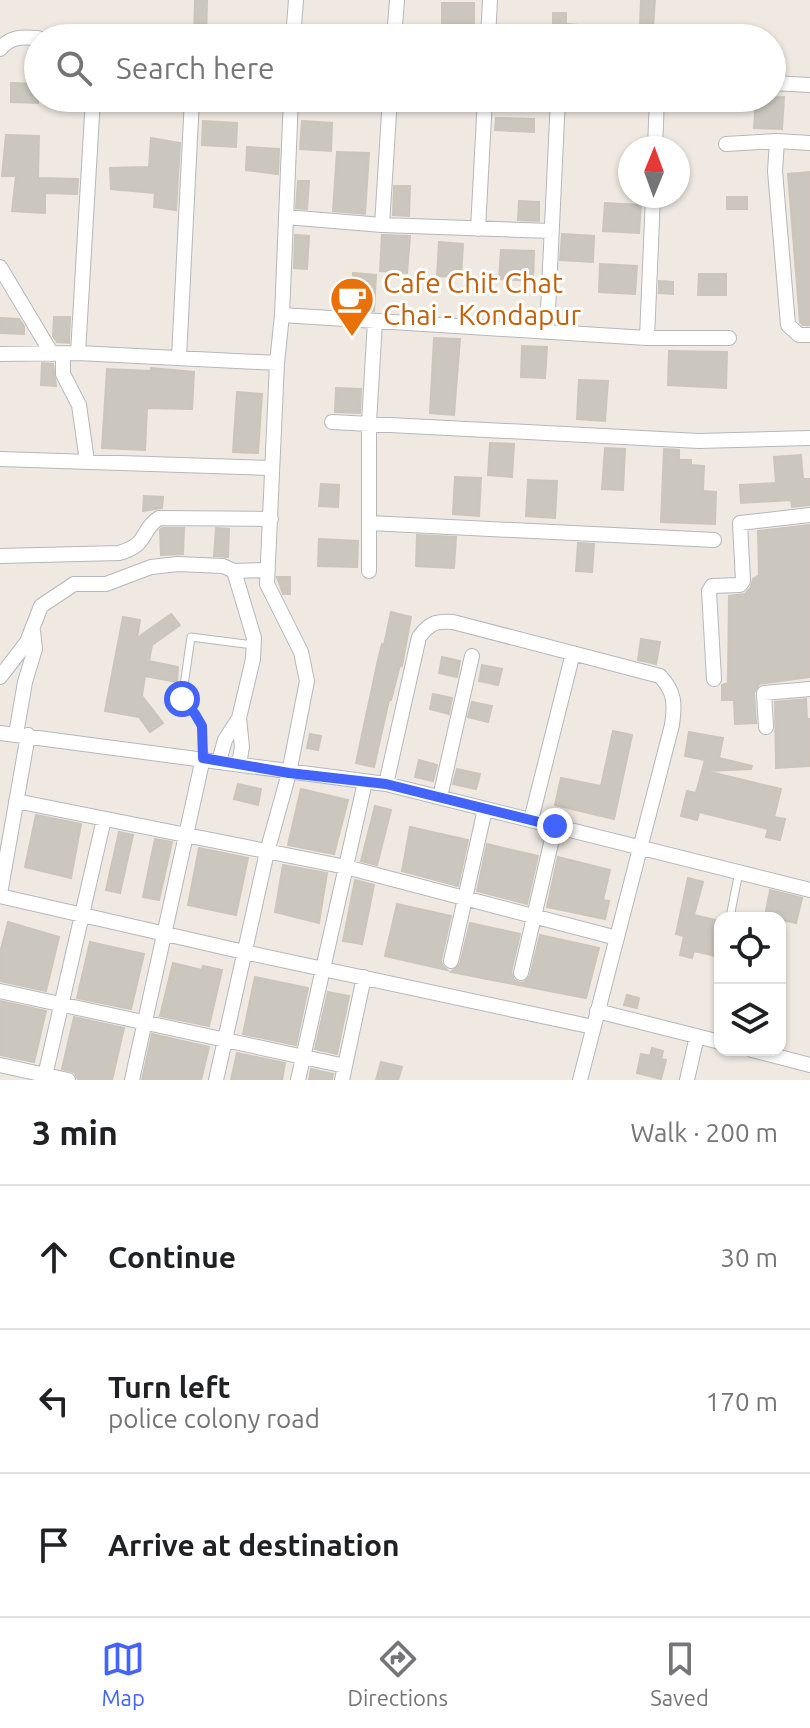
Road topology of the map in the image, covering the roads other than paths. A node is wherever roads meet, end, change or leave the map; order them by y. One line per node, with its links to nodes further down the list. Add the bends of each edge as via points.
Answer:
1 (296, 0): 4 (street)
2 (397, 0): 5 (street)
3 (490, 0): 6 (street)
4 (294, 24)
5 (395, 24)
6 (489, 24)
7 (24, 37): 8 (street, via 7,41)
8 (0, 49)
9 (786, 84): 10 (street)
10 (810, 85)
11 (92, 112): 34 (street)
12 (191, 112): 37 (street)
13 (290, 112): 23 (street)
14 (389, 112): 24 (street)
15 (484, 112): 25 (street)
16 (557, 112): 26 (street)
17 (656, 112): 18 (street)
18 (655, 136)
19 (777, 141): 20 (street); 21 (street); 31 (street, via 788,325 799,335)
20 (810, 143)
21 (726, 144)
22 (652, 208): 32 (street)
23 (286, 217): 24 (street); 28 (street)
24 (382, 225): 25 (street)
25 (478, 229): 26 (street)
26 (551, 231): 30 (street)
27 (0, 267): 36 (street)
28 (282, 315): 29 (street); 38 (street)
29 (375, 321): 30 (street); 40 (street)
30 (547, 332): 32 (street)
31 (810, 335)
32 (647, 338): 33 (street)
33 (729, 338)
34 (78, 353): 36 (street); 37 (street)
35 (0, 354): 36 (street)
36 (58, 354): 43 (street, via 79,405)
37 (179, 358): 38 (street)
38 (277, 363): 44 (street)
39 (332, 422): 40 (street)
40 (369, 423): 41 (street, via 699,441); 47 (street)
41 (810, 438)
42 (0, 459): 43 (street)
43 (87, 461): 44 (street)
44 (271, 468): 46 (street)
45 (810, 515): 58 (street, via 740,523 743,581 709,591)
46 (271, 519): 49 (street, via 159,518 143,541 119,553); 50 (street)
47 (369, 523): 48 (street); 52 (street)
48 (714, 540)
49 (0, 556)
50 (266, 570): 51 (street); 67 (street, via 267,584 301,652 307,681)
51 (234, 571): 53 (street, via 178,564 151,567 106,584 74,584 41,606); 54 (street)
52 (369, 571)
53 (33, 630): 57 (street); 63 (street)
54 (253, 645): 60 (street); 64 (lane, via 190,639 182,699 202,726)
55 (573, 653): 69 (street, via 453,622 429,624 419,637); 74 (street); 77 (street, via 660,676 675,698)
56 (472, 656): 70 (street)
57 (0, 677)
58 (714, 679)
59 (810, 689): 61 (street, via 764,693)
60 (239, 718): 65 (street); 66 (street)
61 (766, 727)
62 (0, 733): 63 (street)
63 (22, 735): 64 (street); 71 (street)
64 (203, 758): 65 (street); 76 (street)
65 (219, 761): 66 (street)
66 (239, 764): 67 (street)
67 (289, 773): 68 (street); 78 (street)
68 (365, 782): 69 (street); 79 (street)
69 (386, 784): 70 (street)
70 (440, 797): 72 (street)
71 (16, 801): 73 (street); 82 (street)
72 (485, 809): 74 (street); 83 (street)
73 (104, 819): 76 (street); 85 (street)
74 (531, 820): 75 (street)
75 (555, 826): 77 (street); 86 (street)
76 (186, 836): 78 (street); 87 (street)
77 (642, 848): 80 (street); 88 (street)
78 (267, 852): 79 (street); 89 (street)
79 (346, 867): 83 (street); 91 (street)
80 (739, 872): 81 (street); 84 (lane)
81 (810, 890)
82 (0, 895): 85 (street)
83 (465, 898): 86 (street); 90 (street)
84 (731, 912)
85 (81, 915): 87 (street); 95 (street)
86 (534, 916): 88 (street); 92 (street)
87 (165, 934): 89 (street); 97 (street)
88 (617, 938): 96 (street)
89 (244, 952): 91 (street); 100 (street)
90 (451, 961)
91 (323, 968): 93 (street); 103 (street)
92 (521, 973)
93 (364, 977): 98 (street); 106 (street)
94 (0, 991): 95 (street)
95 (61, 1005): 97 (street); 107 (street)
96 (597, 1011): 98 (street); 99 (street)
97 (145, 1023): 100 (street); 109 (street)
98 (593, 1027): 112 (street)
99 (697, 1036): 101 (street); 113 (street)
100 (224, 1040): 103 (street); 110 (street)
101 (714, 1040)
102 (775, 1056): 105 (street)
103 (303, 1058): 106 (street); 111 (street)
104 (0, 1065): 107 (street)
105 (810, 1065)
106 (344, 1073)
107 (45, 1078): 108 (street)
108 (68, 1080)
109 (132, 1080)
110 (216, 1080)
111 (298, 1080)
112 (580, 1080)
113 (687, 1080)

